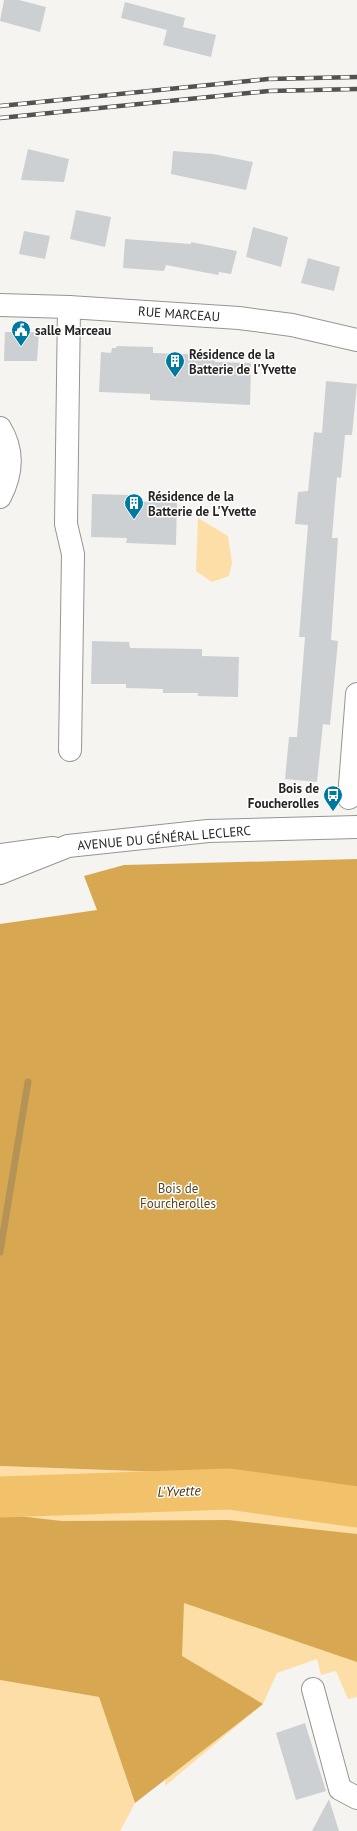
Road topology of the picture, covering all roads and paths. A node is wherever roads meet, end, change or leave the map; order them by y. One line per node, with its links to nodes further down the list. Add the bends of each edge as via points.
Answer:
1 (0, 305): 2 (street, RUE MARCEAU)
2 (69, 307): 3 (street, RUE MARCEAU, via 239,318 292,325); 7 (street, via 66,524 73,554)
3 (357, 340)
4 (0, 428): 5 (street, via 4,434 11,465)
5 (0, 497)
6 (357, 694): 8 (street)
7 (70, 750)
8 (349, 798)
9 (357, 827): 10 (street, AVENUE DU GÉNÉRAL LECLERC, via 208,831)
10 (68, 846): 11 (street); 12 (street, AVENUE DU GÉNÉRAL LECLERC)
11 (0, 855)
12 (0, 873)
13 (313, 1689): 14 (street, via 340,1789)
14 (357, 1798)

